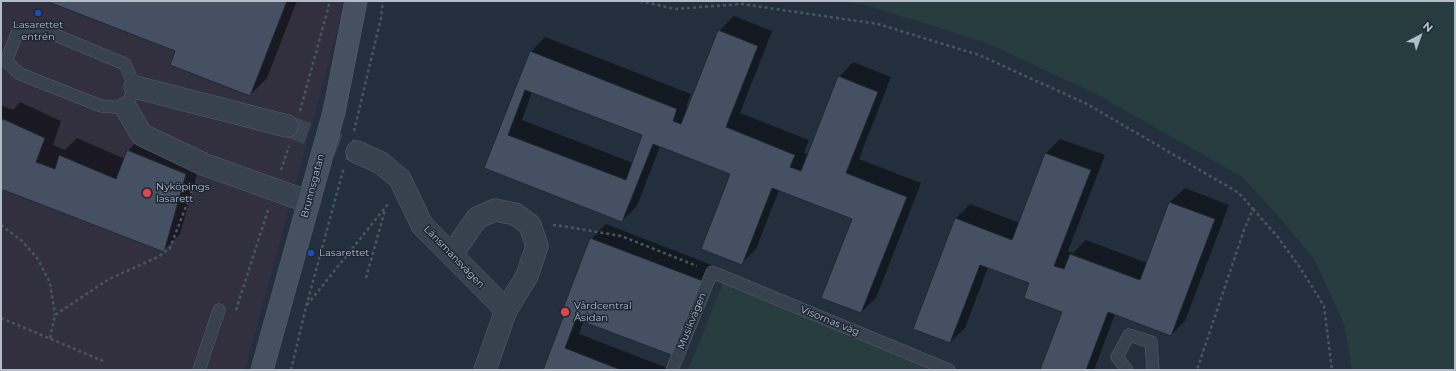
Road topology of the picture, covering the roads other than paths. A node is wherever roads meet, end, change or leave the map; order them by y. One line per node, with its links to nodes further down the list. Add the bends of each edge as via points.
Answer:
1 (356, 1): 6 (main road, Brunnsgatan, via 334,112)
2 (135, 87): 3 (lane); 3 (lane, via 126,64 41,29 18,31 6,61 20,74 101,106); 4 (street)
3 (126, 108): 6 (street, via 142,135 203,164)
4 (287, 126)
5 (352, 151): 7 (street, Länsmansvägen, via 381,163 400,179 422,225)
6 (309, 202): 12 (main road, Brunnsgatan)
7 (452, 254): 10 (street, Länsmansvägen); 10 (street, via 477,218 495,210 515,214 530,225 537,246 527,276)
8 (712, 272): 14 (lane, Musikvägen); 15 (lane, Visornas väg)
9 (220, 310): 11 (lane)
10 (506, 310): 13 (street)
11 (199, 370)
12 (262, 370)
13 (485, 370)
14 (672, 370)
15 (949, 370)
16 (1127, 370): 17 (lane, via 1117,357 1129,335 1151,342)
17 (1154, 370)

